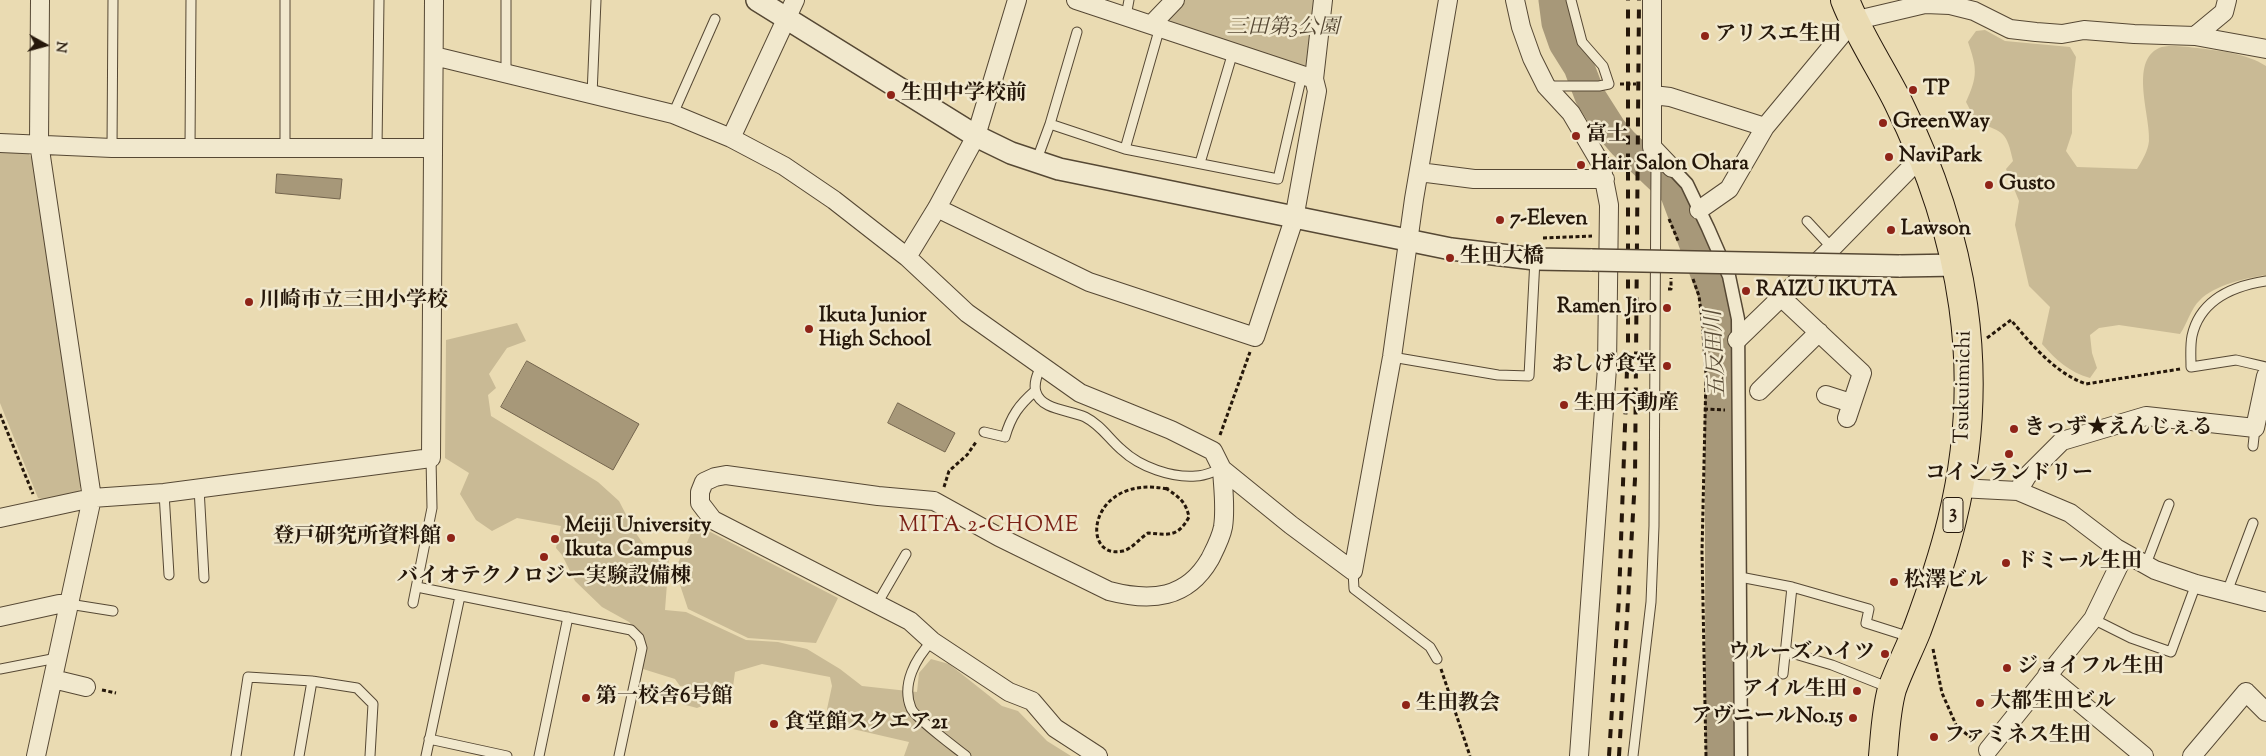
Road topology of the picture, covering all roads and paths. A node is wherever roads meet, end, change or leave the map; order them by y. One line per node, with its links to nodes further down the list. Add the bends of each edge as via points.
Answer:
1 (40, 0): 41 (street)
2 (113, 0): 43 (lane)
3 (191, 0): 44 (lane)
4 (285, 0): 45 (lane)
5 (379, 0): 42 (lane)
6 (434, 0): 28 (street)
7 (506, 0): 29 (lane)
8 (596, 0): 34 (lane)
9 (757, 0): 20 (street)
10 (1017, 0): 38 (street)
11 (1076, 0): 19 (street)
12 (1175, 0): 23 (street)
13 (1323, 0): 30 (street)
14 (1448, 0): 52 (street)
15 (1515, 0): 32 (street, via 1520,27 1532,58)
16 (1571, 0): 31 (lane, via 1582,42 1602,66)
17 (1652, 0): 33 (street)
18 (2227, 0): 25 (street, via 2224,12)
19 (1127, 8): 23 (street)
20 (790, 9): 38 (street); 39 (street)
21 (1849, 11): 25 (street, via 1950,5 1974,10 2010,29 2062,34 2084,30); 37 (street); 48 (main road, Tsukuimichi / 3, via 1898,102)
22 (715, 19): 35 (lane)
23 (1156, 25): 27 (street); 47 (lane)
24 (1078, 32): 36 (lane)
25 (2195, 36): 26 (street)
26 (2266, 49)
27 (1233, 52): 30 (street); 51 (lane)
28 (434, 56): 29 (street); 46 (street)
29 (506, 74): 34 (street)
30 (1308, 77): 51 (lane, via 1278,179); 57 (street, via 1317,91)
31 (1609, 84): 32 (lane); 33 (path)
32 (1552, 85): 53 (street, via 1601,164)
33 (1652, 90): 37 (street); 49 (street)
34 (592, 95): 35 (street)
35 (673, 114): 39 (street)
36 (1050, 124): 47 (lane); 50 (lane)
37 (1765, 127): 56 (street, via 1729,188)
38 (976, 136): 50 (street); 55 (street)
39 (731, 138): 64 (street, via 784,166)
40 (0, 143): 41 (street)
41 (39, 143): 43 (street); 98 (street)
42 (377, 147): 45 (street); 46 (street)
43 (112, 148): 44 (street)
44 (190, 148): 45 (street)
45 (285, 148)
46 (433, 148): 89 (street)
47 (1125, 149): 51 (lane)
48 (1922, 156): 63 (street); 66 (main road, Tsukuimichi / 3, via 1938,194)
49 (1660, 159): 54 (lane); 56 (street, via 1687,184)
50 (1036, 162): 57 (street)
51 (1200, 163)
52 (1419, 172): 53 (street, via 1474,178); 61 (street)
53 (1605, 179): 59 (street)
54 (1655, 191): 62 (path); 150 (lane, via 1651,602)
55 (937, 208): 64 (street); 71 (street, via 1089,282)
56 (1699, 210): 72 (street, via 1729,276 1738,319)
57 (1294, 218): 61 (street); 71 (street)
58 (1807, 221): 63 (lane)
59 (1610, 235): 60 (path); 149 (street, via 1607,368)
60 (1540, 238)
61 (1408, 241): 65 (street); 74 (street)
62 (1680, 245)
63 (1832, 248): 69 (street)
64 (907, 257): 75 (street, via 966,313)
65 (1535, 259): 66 (street, bridge); 74 (lane, via 1529,376 1498,375)
66 (1958, 265): 73 (main road, Tsukuimichi / 3)
67 (1690, 270): 82 (path, via 1699,296 1705,344)
68 (2266, 281): 77 (lane, via 2226,292 2209,304 2192,337)
69 (1782, 298): 70 (street); 72 (street)
70 (1819, 332): 80 (street); 81 (street, via 1862,373 1849,410)
71 (1255, 337): 85 (path)
72 (1737, 340): 108 (street)
73 (1969, 353): 77 (path, via 2011,320 2037,350 2074,380 2086,384); 93 (main road, Tsukuimichi / 3, via 1969,417)
74 (1392, 357): 106 (street)
75 (1041, 366): 79 (lane); 90 (street, via 1080,392 1213,451)
76 (2266, 367): 77 (lane, via 2236,360)
77 (2191, 368)
78 (2266, 376): 86 (street)
79 (1035, 391): 87 (lane, via 1013,415 1005,437); 91 (lane, via 1041,401 1086,418 1107,432 1122,451 1142,464)
80 (1759, 392)
81 (1826, 395)
82 (1706, 409): 83 (path); 151 (path, via 1702,552)
83 (1733, 410)
84 (0, 414): 100 (path)
85 (1228, 416)
86 (2255, 428): 88 (lane); 96 (street, via 2146,416 2062,441 2027,476)
87 (984, 432): 95 (path, via 967,455 949,471 943,486)
88 (2253, 446)
89 (431, 458): 92 (street); 112 (lane, via 432,508)
90 (1222, 469): 91 (lane, via 1197,476); 106 (street); 118 (street, via 1223,527 1205,568 1190,585 1150,597 1110,591 934,501 726,475 704,482 700,503 713,520)
91 (1170, 474): 94 (path)
92 (199, 488): 97 (street); 109 (lane)
93 (1959, 488): 96 (street); 123 (main road, Tsukuimichi / 3, via 1952,522)
94 (1167, 489): 94 (path, via 1187,506 1189,517 1182,528 1171,534 1148,532 1129,549 1122,551 1103,547 1097,536 1096,523 1110,501 1123,490 1153,486)
95 (949, 490)
96 (2018, 491): 103 (street, via 2070,513)
97 (164, 493): 98 (street); 107 (lane)
98 (92, 498): 100 (street); 117 (street)
99 (2169, 504): 105 (lane)
100 (39, 509): 101 (street)
101 (0, 518)
102 (2253, 524): 113 (lane)
103 (2125, 552): 105 (street); 122 (street)
104 (906, 554): 118 (lane)
105 (2146, 564): 110 (street)
106 (1353, 571): 127 (lane, via 1354,589 1430,647)
107 (169, 574)
108 (1740, 577): 111 (lane); 152 (street)
109 (204, 578)
110 (2196, 584): 113 (street); 122 (lane, via 2171,652 2131,638)
111 (1792, 586): 123 (lane, via 1868,608 1866,623); 125 (lane)
112 (417, 587): 114 (lane); 116 (lane)
113 (2227, 592): 115 (street)
114 (460, 596): 121 (lane); 136 (lane)
115 (2266, 602)
116 (413, 603)
117 (69, 604): 119 (lane); 120 (street); 126 (street)
118 (877, 604): 124 (street, via 910,621)
119 (113, 611)
120 (0, 617)
121 (568, 617): 144 (lane); 145 (lane, via 631,630 642,648)
122 (2093, 619): 130 (street)
123 (1915, 633): 134 (main road, Tsukuimichi / 3); 137 (path, via 1931,637 1942,693 1957,728)
124 (932, 641): 146 (lane, via 913,668 908,690 911,709); 147 (street, via 1010,692 1032,701 1055,728)
125 (1785, 651): 129 (lane); 134 (lane, via 1832,665)
126 (58, 658): 128 (lane); 131 (street)
127 (1438, 659): 148 (path)
128 (0, 668)
129 (1783, 674)
130 (2047, 675): 137 (street); 154 (street)
131 (53, 679): 133 (street); 138 (street)
132 (312, 681): 139 (lane, via 248,677); 140 (lane); 141 (lane, via 357,688 373,704)
133 (86, 687)
134 (1892, 689): 153 (main road, Tsukuimichi / 3)
135 (2266, 712): 155 (street, via 2246,692)
136 (429, 739): 142 (lane); 143 (lane)
137 (1992, 753)
138 (36, 756)
139 (236, 756)
140 (299, 756)
141 (370, 756)
142 (426, 756)
143 (508, 756)
144 (539, 756)
145 (619, 756)
146 (966, 756)
147 (1098, 756)
148 (1470, 756)
149 (1579, 756)
150 (1633, 756)
151 (1706, 756)
152 (1741, 756)
153 (1883, 756)
154 (2144, 756)
155 (2192, 756)

